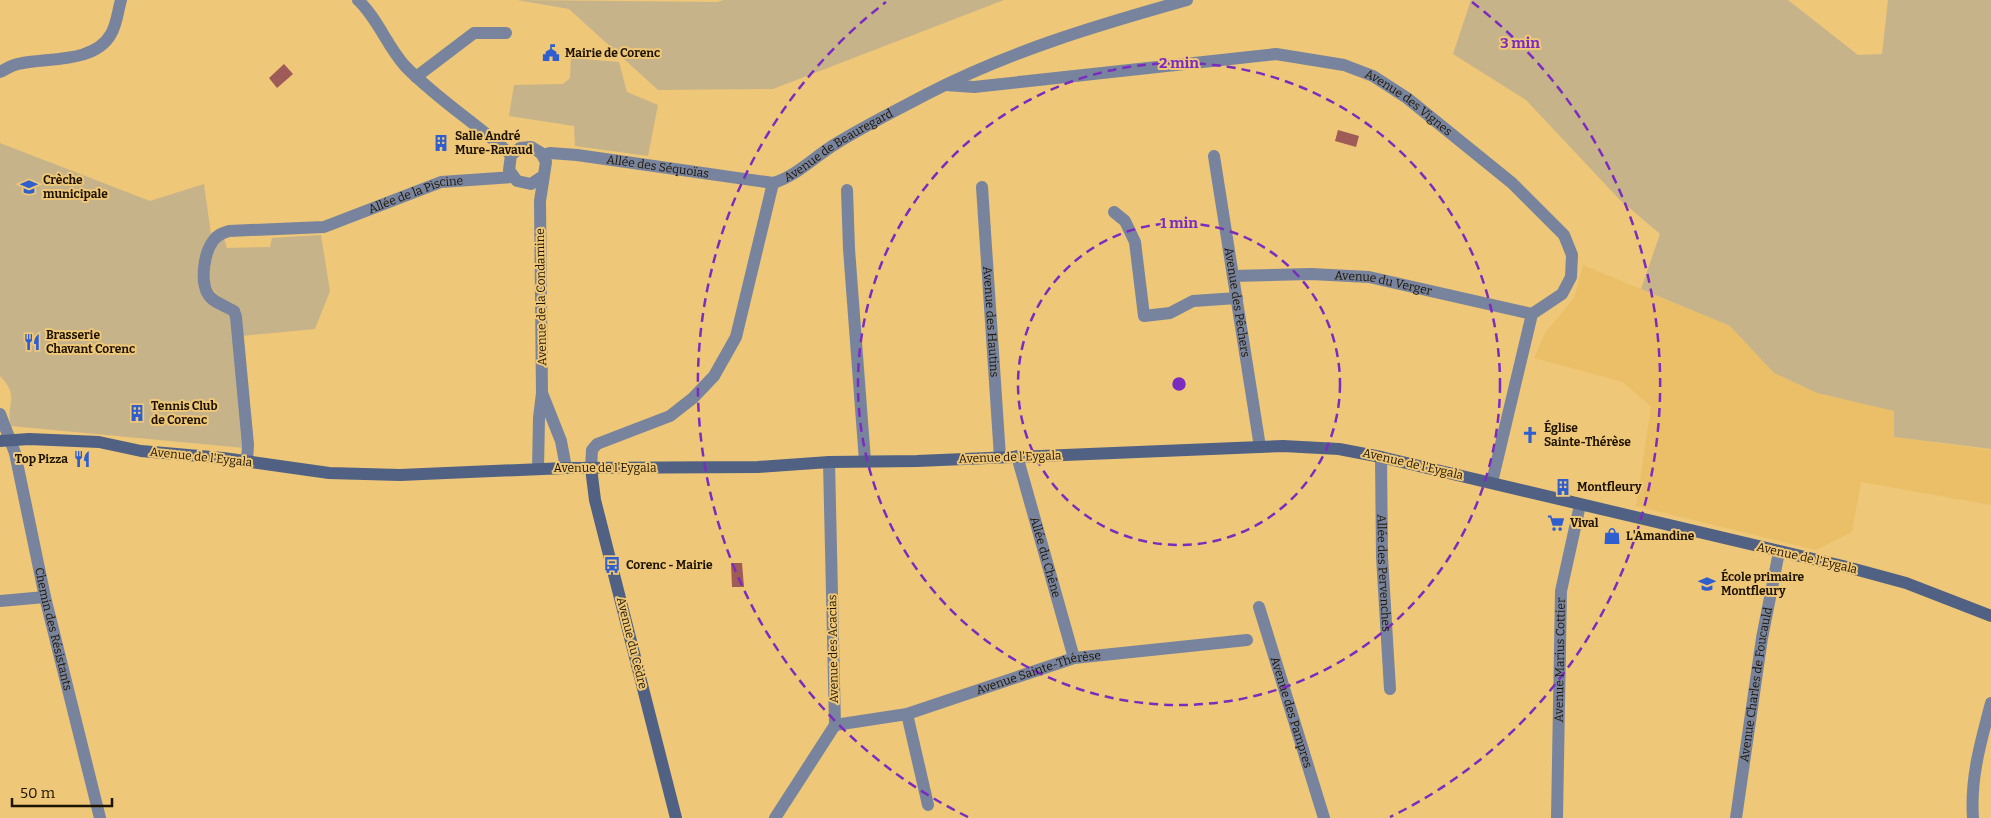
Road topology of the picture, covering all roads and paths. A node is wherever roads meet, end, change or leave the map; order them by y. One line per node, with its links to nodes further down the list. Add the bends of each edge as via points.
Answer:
1 (121, 0): 5 (street, via 112,33 98,47 77,55 17,64)
2 (358, 0): 6 (street)
3 (1187, 0): 7 (street, Avenue de Beauregard, via 1011,54)
4 (506, 32): 6 (street, via 474,33)
5 (0, 72)
6 (416, 77): 8 (street)
7 (946, 85): 14 (street, Avenue de Beauregard, via 838,142 786,180); 21 (street, Avenue des Vignes, via 974,88 1276,54 1344,65 1373,76 1408,98 1512,183 1564,235 1572,255 1571,277 1562,294)
8 (511, 155): 9 (street, via 528,146); 11 (street, via 508,166)
9 (543, 155): 12 (street, Avenue de la Condamine, via 546,165); 14 (street, Allée des Séquoïas, via 570,154)
10 (1214, 156): 19 (street, Avenue des Pêchers)
11 (512, 176): 13 (street); 29 (street, Allée de la Piscine, via 441,182 324,228 229,231 212,241 204,283 208,295 234,311 236,317)
12 (543, 176): 13 (street, via 534,183); 17 (street, Avenue de la Condamine)
13 (523, 184): 17 (street)
14 (773, 184): 33 (street, Avenue de Beauregard, via 739,326 728,354 714,376 670,416 597,444 592,450)
15 (982, 187): 28 (street, Avenue des Hautins)
16 (847, 190): 30 (street)
17 (540, 201): 22 (street, Avenue de la Condamine)
18 (1114, 212): 20 (street, via 1126,221 1135,242 1144,316 1170,313 1193,301)
19 (1233, 276): 20 (street, Avenue des Pêchers); 21 (street, Avenue du Verger, via 1311,274 1369,277)
20 (1237, 298): 25 (street, Avenue des Pêchers)
21 (1532, 314): 35 (street)
22 (542, 393): 32 (street, Avenue de la Condamine, via 560,441); 34 (street, Avenue de la Condamine)
23 (0, 415): 24 (street, Chemin des Résistants)
24 (4, 440): 29 (street, Avenue de l'Eygala, via 99,442 160,453); 38 (street, Chemin des Résistants, via 15,453)
25 (1260, 447): 26 (street, Avenue de l'Eygala); 27 (street, Avenue de l'Eygala, via 1339,449)
26 (1017, 456): 28 (street, Avenue de l'Eygala); 43 (street, Allée du Chêne)
27 (1381, 456): 35 (street, Avenue de l'Eygala); 44 (street, Allée des Pervenches, via 1382,557)
28 (1000, 457): 30 (street, Avenue de l'Eygala)
29 (247, 461): 34 (street, Avenue de l'Eygala, via 330,473)
30 (865, 461): 31 (street, Avenue de l'Eygala)
31 (829, 462): 33 (street, Avenue de l'Eygala, via 758,467); 47 (street, Avenue des Acacias)
32 (566, 468): 33 (street, Avenue de l'Eygala); 34 (street, Avenue de l'Eygala)
33 (591, 468): 50 (street, Avenue du Cèdre, via 595,500)
34 (538, 469)
35 (1492, 482): 36 (street, Avenue de l'Eygala)
36 (1580, 505): 37 (street, Avenue de l'Eygala); 53 (street, Avenue Marius Cottier, via 1561,591)
37 (1779, 552): 41 (street, Avenue de l'Eygala, via 1906,583); 54 (street, Avenue Charles de Foucauld, via 1762,638)
38 (45, 597): 39 (street); 49 (street, Chemin des Résistants)
39 (0, 601)
40 (1259, 607): 52 (street, Avenue des Pampres)
41 (1991, 616)
42 (1247, 640): 43 (street, Avenue Sainte-Thérèse)
43 (1074, 658): 46 (street, Avenue Sainte-Thérèse)
44 (1390, 689)
45 (1991, 703): 55 (street, via 1977,757 1972,791)
46 (907, 714): 47 (street, Avenue Sainte-Thérèse); 48 (street)
47 (835, 725): 51 (street)
48 (928, 805)
49 (100, 818)
50 (676, 818)
51 (775, 818)
52 (1324, 818)
53 (1558, 818)
54 (1736, 818)
55 (1973, 818)

